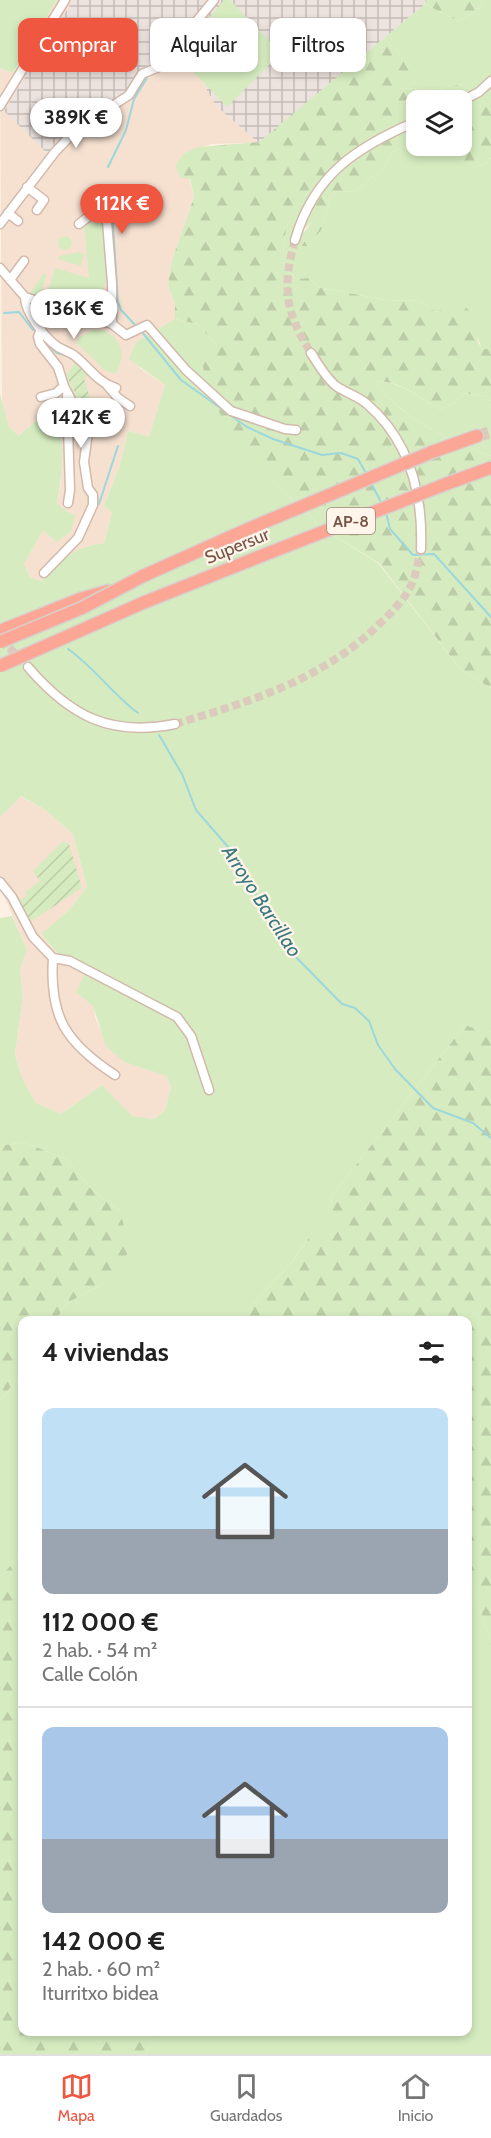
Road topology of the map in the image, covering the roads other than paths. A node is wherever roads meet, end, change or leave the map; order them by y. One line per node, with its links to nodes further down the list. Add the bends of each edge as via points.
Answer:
1 (65, 0): 5 (street)
2 (214, 0): 7 (street, via 159,67 142,74 129,95 76,130)
3 (491, 81): 4 (street)
4 (472, 96)
5 (0, 106)
6 (406, 126): 13 (street, via 364,146 325,180 312,198)
7 (27, 187): 8 (street, via 44,200); 9 (street)
8 (37, 210)
9 (8, 213): 10 (street); 11 (street)
10 (18, 221)
11 (0, 224)
12 (79, 224): 18 (street, via 98,209 106,208)
13 (295, 240)
14 (24, 261): 16 (street)
15 (0, 268): 16 (street)
16 (10, 280): 17 (street)
17 (25, 297): 18 (street); 19 (street, via 25,305)
18 (112, 324): 24 (street, via 126,335 147,325 186,370 231,411)
19 (41, 329): 21 (street, via 40,344 58,367); 23 (street)
20 (311, 353): 28 (street, via 334,385 368,405 385,423 405,455 419,493)
21 (65, 389): 22 (street); 27 (street); 29 (street, via 88,432 84,462 93,505 78,538)
22 (41, 397)
23 (130, 406)
24 (296, 430)
25 (477, 436): 30 (highway, Supersur / AP-8, bridge)
26 (490, 468): 33 (highway, Supersur / AP-8, bridge, via 145,602)
27 (68, 503)
28 (421, 549)
29 (44, 573)
30 (110, 591): 31 (highway, AP-8); 32 (highway, Supersur / AP-8, bridge, via 82,608)
31 (0, 631)
32 (0, 642)
33 (0, 666)
34 (28, 666): 35 (street, via 57,698 96,721 137,728)
35 (176, 724)
36 (0, 882): 37 (street, via 33,937)
37 (53, 958): 38 (street, via 50,985 63,1026 75,1045); 39 (street, via 70,961 177,1017 191,1036)
38 (115, 1075)
39 (209, 1090)

